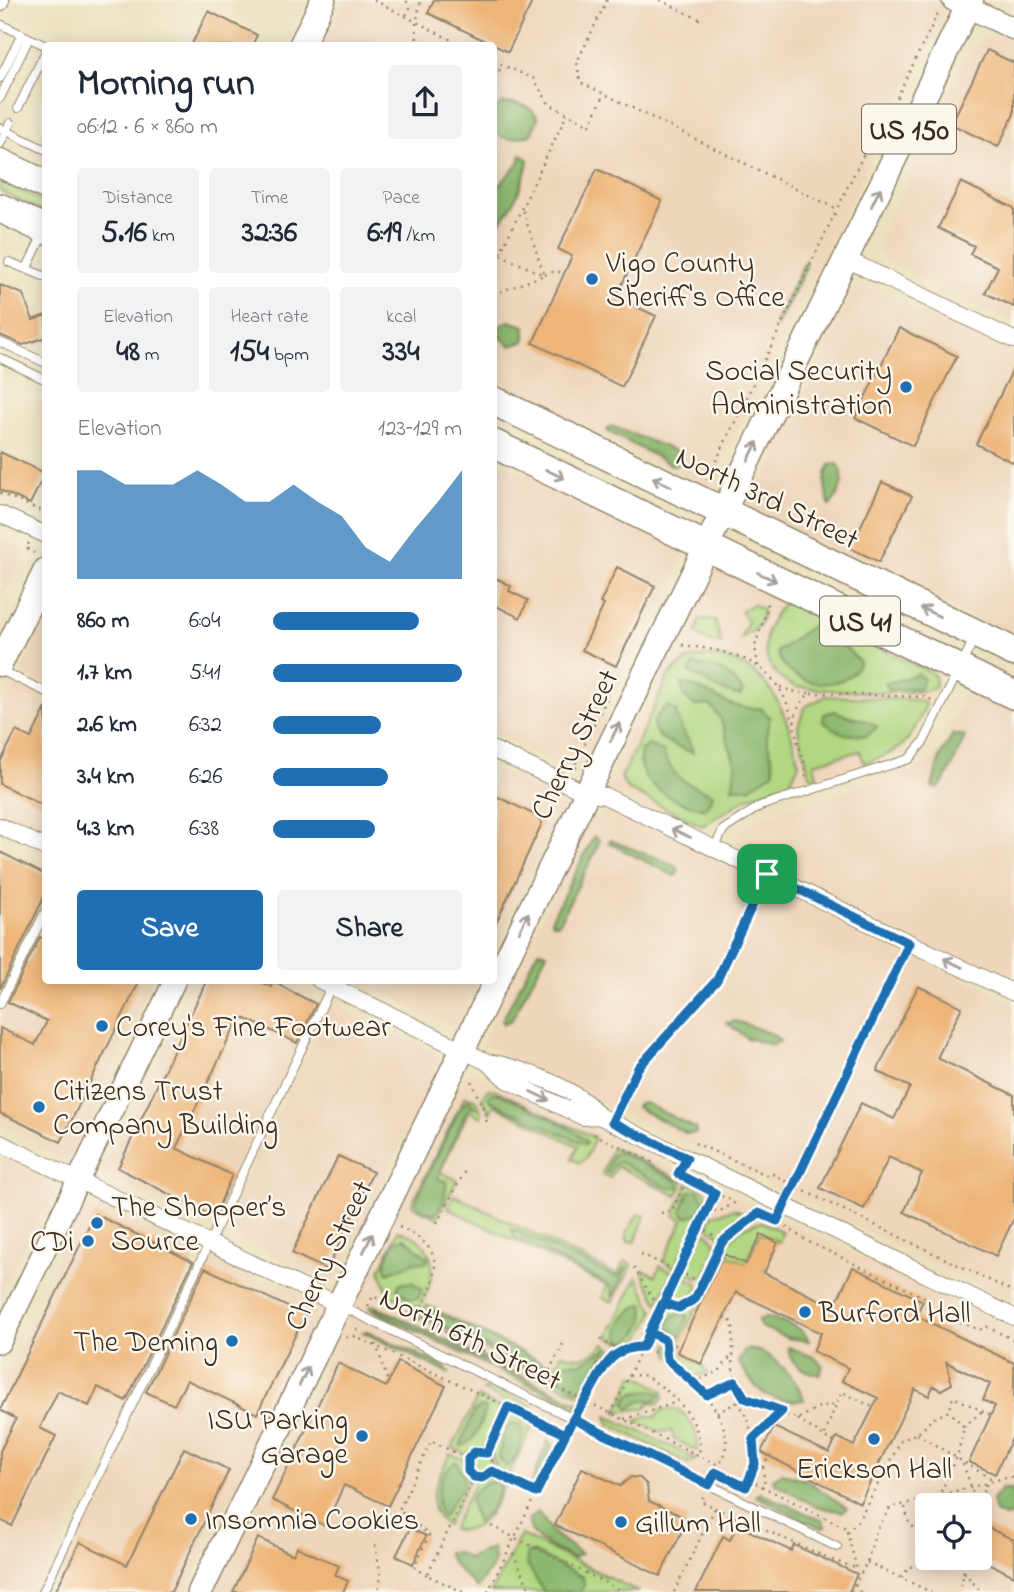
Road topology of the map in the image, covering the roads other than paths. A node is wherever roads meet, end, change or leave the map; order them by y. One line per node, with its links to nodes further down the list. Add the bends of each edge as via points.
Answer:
1 (319, 2): 6 (main road)
2 (958, 4): 4 (street); 20 (main road, Cherry Street / US 150, one-way to 2)
3 (0, 24): 5 (lane)
4 (1014, 29)
5 (25, 36): 7 (lane); 9 (lane); 10 (lane)
6 (303, 42)
7 (42, 46)
8 (42, 57): 11 (lane)
9 (0, 78)
10 (0, 98)
11 (18, 108)
12 (6, 127): 13 (lane); 14 (lane)
13 (0, 144)
14 (42, 148)
15 (0, 163): 16 (highway)
16 (42, 183)
17 (0, 208): 18 (highway)
18 (42, 229)
19 (42, 236): 22 (lane)
20 (846, 259): 24 (street); 31 (main road, Cherry Street / US 150, one-way to 20)
21 (9, 262): 22 (lane)
22 (27, 268): 23 (lane)
23 (42, 275)
24 (1014, 340)
25 (0, 342): 27 (lane)
26 (0, 358): 28 (lane)
27 (42, 361)
28 (42, 378)
29 (497, 402): 31 (highway, North 3rd Street / US 41, one-way to 29)
30 (497, 445): 34 (highway, US 41, one-way to 34)
31 (723, 512): 34 (main road, Cherry Street / US 150); 36 (highway, North 3rd Street / US 41, one-way to 31)
32 (0, 514): 33 (street)
33 (42, 534)
34 (705, 547): 39 (highway, US 41, one-way to 39); 44 (main road, Cherry Street, one-way to 34)
35 (42, 578): 38 (main road)
36 (976, 634): 37 (highway, North 3rd Street / US 41); 39 (lane)
37 (1014, 652)
38 (0, 664)
39 (960, 669): 42 (highway, US 41); 47 (lane, via 917,752 909,759 760,806 723,830)
40 (0, 670): 41 (lane)
41 (42, 690)
42 (1014, 695)
43 (497, 751): 44 (street)
44 (586, 793): 47 (street, one-way to 44, via 605,796); 50 (main road, Cherry Street, one-way to 44)
45 (0, 826): 46 (street)
46 (42, 846)
47 (714, 849): 48 (street)
48 (767, 874): 55 (street, one-way to 48); 58 (lane, via 717,980 638,1068)
49 (42, 918): 56 (lane)
50 (497, 977)
51 (173, 984): 60 (street)
52 (327, 984): 61 (lane)
53 (332, 984): 57 (street)
54 (493, 984): 57 (main road, Cherry Street, one-way to 54)
55 (1014, 993)
56 (0, 1004)
57 (462, 1049): 58 (street, via 487,1062 506,1080 583,1117); 62 (main road, Cherry Street, one-way to 57)
58 (606, 1119): 63 (street)
59 (0, 1143): 60 (street, North 6th Street)
60 (78, 1181): 61 (street, North 6th Street); 64 (street)
61 (209, 1243): 62 (street, North 6th Street); 66 (lane)
62 (339, 1305): 65 (lane, North 6th Street); 67 (main road, Cherry Street, one-way to 62)
63 (1014, 1317)
64 (0, 1342)
65 (837, 1547)
66 (43, 1592)
67 (200, 1592)

